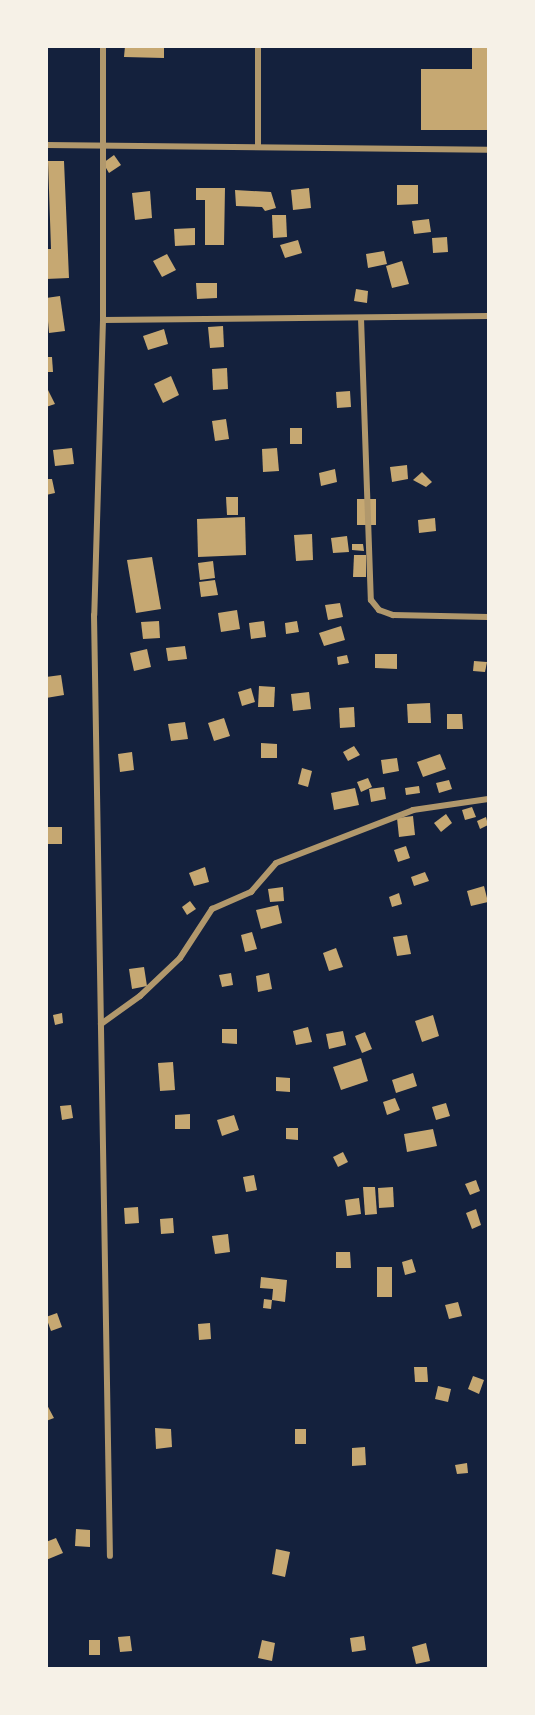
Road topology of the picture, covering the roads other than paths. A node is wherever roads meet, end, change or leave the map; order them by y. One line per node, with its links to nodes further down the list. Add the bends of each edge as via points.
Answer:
1 (103, 46): 4 (street)
2 (258, 46): 5 (street)
3 (46, 145): 4 (street)
4 (102, 146): 5 (street); 9 (street)
5 (258, 146): 6 (street)
6 (489, 150)
7 (489, 316): 8 (street)
8 (361, 318): 9 (street); 10 (street, via 371,600 379,610 393,615)
9 (103, 320): 12 (street, via 94,615)
10 (489, 617)
11 (489, 799): 12 (street, via 413,810 276,863 251,892 212,909 180,958 140,996)
12 (101, 1023): 13 (street)
13 (111, 1556)

